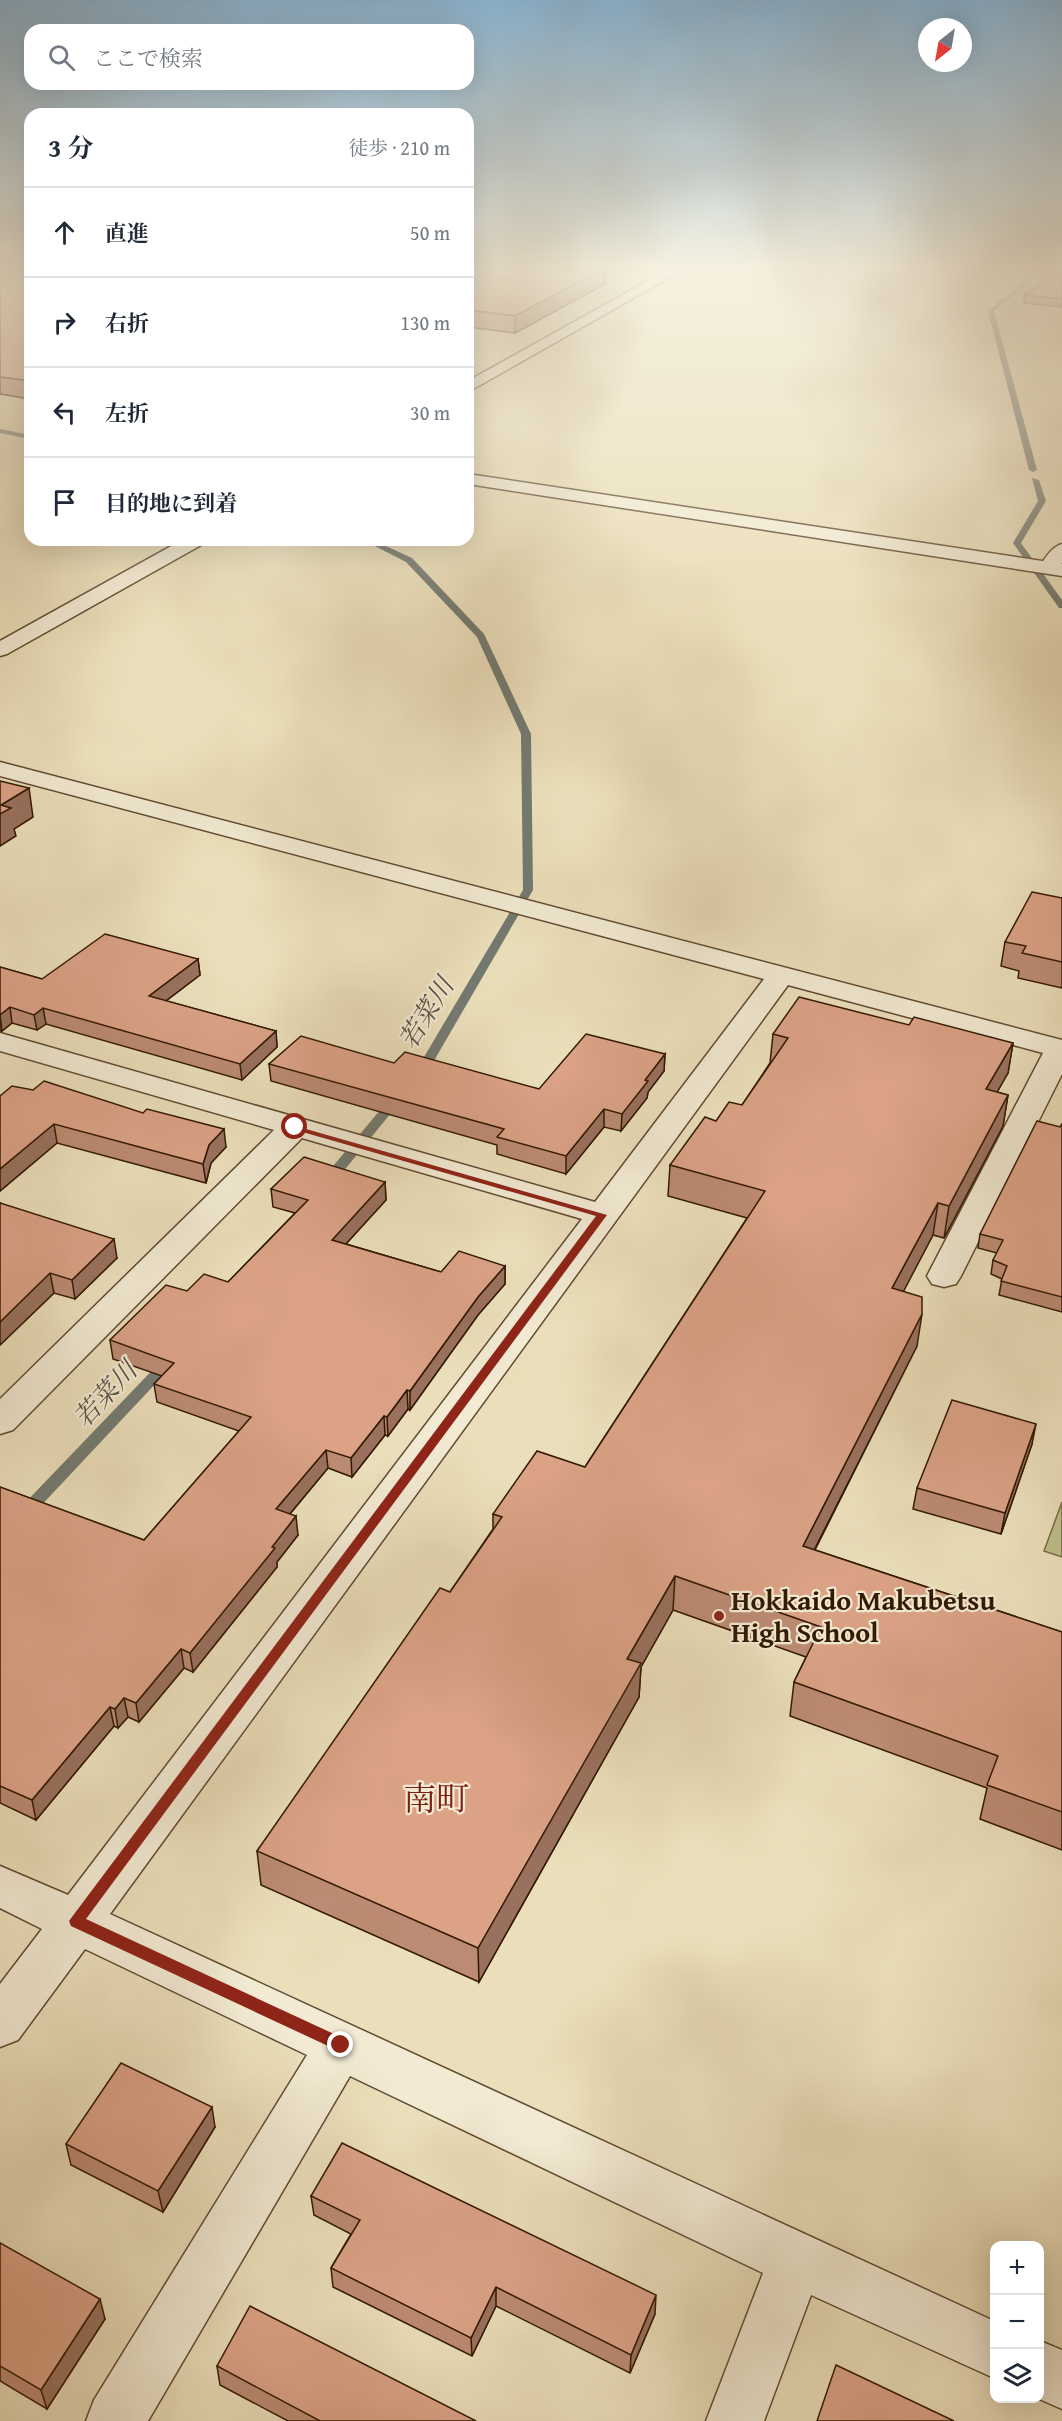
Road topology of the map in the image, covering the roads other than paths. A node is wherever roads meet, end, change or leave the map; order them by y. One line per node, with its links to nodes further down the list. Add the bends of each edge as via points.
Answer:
1 (474, 480): 4 (street)
2 (185, 546): 5 (street)
3 (1062, 550): 4 (street)
4 (1055, 569)
5 (0, 650)
6 (0, 769): 7 (street)
7 (781, 975): 8 (street); 11 (street)
8 (1061, 1048): 12 (street)
9 (7, 1052): 10 (street)
10 (295, 1127): 11 (street); 13 (street)
11 (602, 1215): 15 (street)
12 (944, 1276)
13 (0, 1421)
14 (0, 1886): 15 (street)
15 (76, 1921): 16 (street); 17 (street)
16 (0, 2024)
17 (341, 2045): 18 (street); 22 (street)
18 (796, 2260): 19 (street); 23 (street)
19 (992, 2349)
20 (1044, 2372): 21 (street)
21 (1062, 2380)
22 (115, 2421)
23 (735, 2421)

